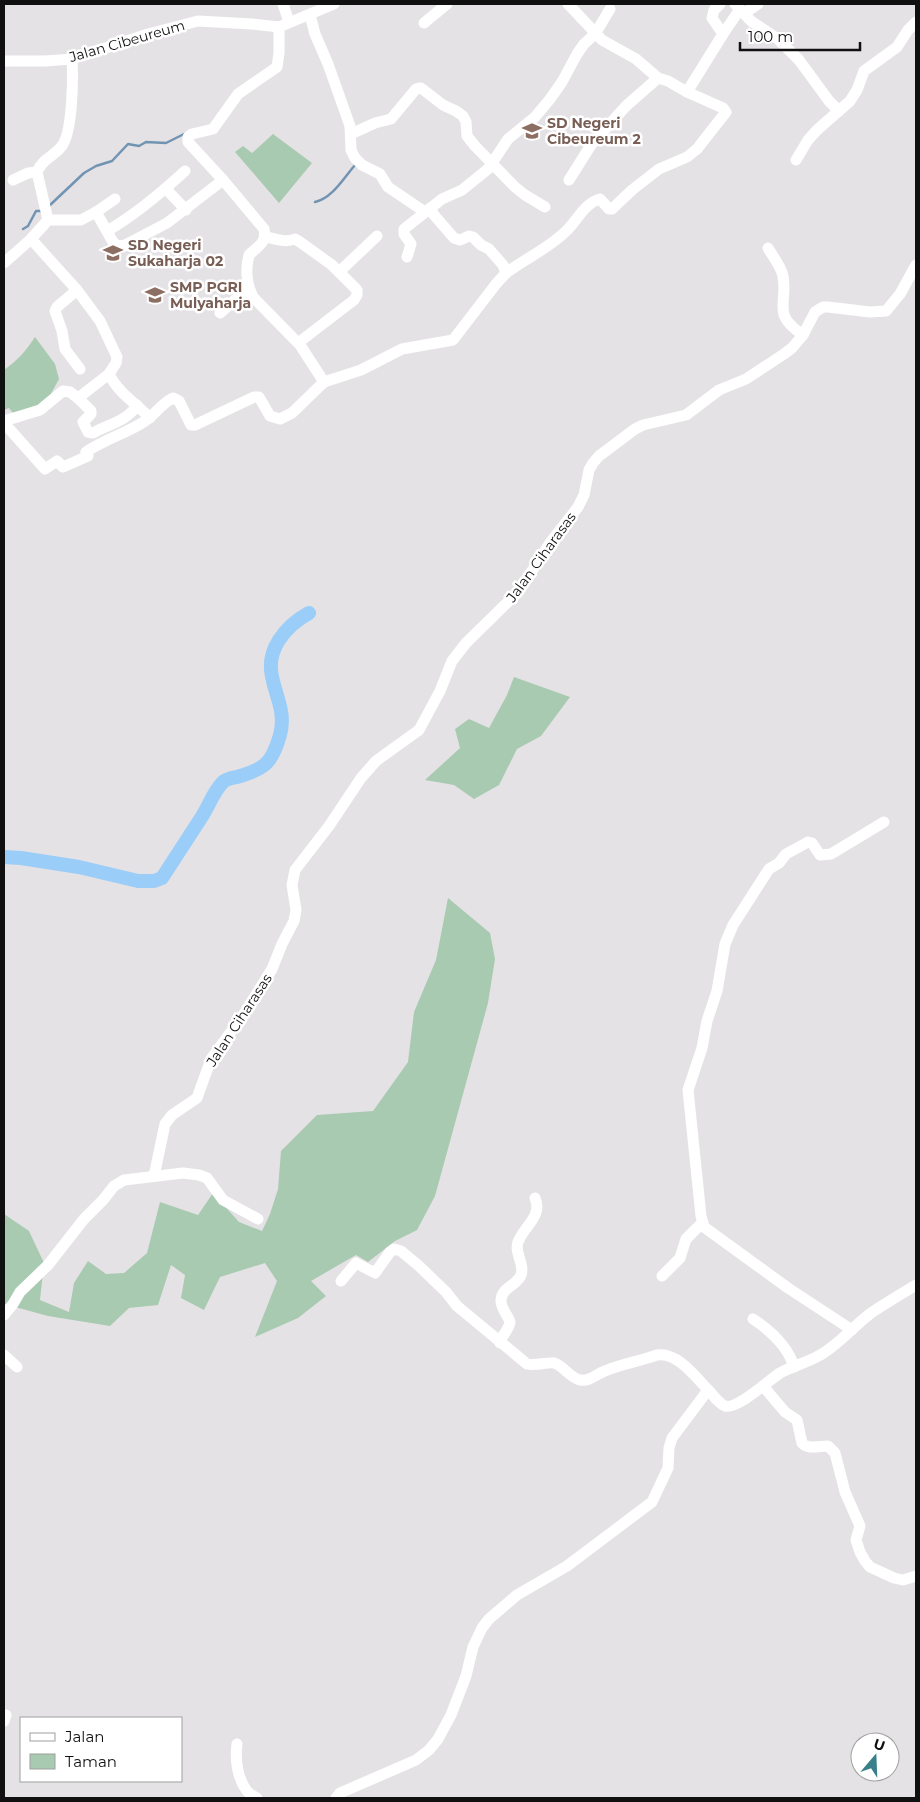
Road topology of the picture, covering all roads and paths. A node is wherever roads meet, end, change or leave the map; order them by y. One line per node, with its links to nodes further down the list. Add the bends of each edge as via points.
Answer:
1 (283, 4): 12 (street)
2 (334, 4): 9 (street, Jalan Cibeureum)
3 (447, 4): 11 (street)
4 (568, 4): 13 (street)
5 (720, 4): 14 (street, via 712,18)
6 (758, 4): 7 (street)
7 (740, 8): 14 (street); 19 (street, via 799,60)
8 (610, 9): 13 (street)
9 (310, 15): 12 (street, Jalan Cibeureum); 20 (street)
10 (916, 22): 19 (street, via 897,47 864,71 855,93)
11 (424, 23)
12 (284, 24): 15 (street, Jalan Cibeureum, via 198,21); 26 (street, via 278,68 238,94 213,129 188,137 188,142)
13 (595, 34): 17 (street, via 642,62); 22 (street, via 581,48 539,113 508,139)
14 (723, 34): 18 (street)
15 (72, 59): 16 (street, Jalan Cibeureum); 24 (street, via 72,95 66,139 44,160)
16 (4, 61)
17 (658, 78): 18 (street); 27 (street, via 626,106 591,145)
18 (688, 92): 44 (street, via 726,112 697,149 659,169 612,209 600,199 594,201 565,233)
19 (839, 111): 21 (street, via 808,140)
20 (351, 134): 22 (street, via 391,119 416,89 421,88 463,116 468,137); 32 (street, via 351,150 358,162 377,172 388,187)
21 (796, 160)
22 (492, 164): 30 (street, via 525,195); 32 (street, via 462,190)
23 (185, 171): 28 (street)
24 (38, 172): 25 (street); 34 (street)
25 (13, 180)
26 (223, 180): 31 (street); 37 (street, via 258,220)
27 (569, 180)
28 (166, 188): 31 (street); 35 (street)
29 (114, 199): 33 (street)
30 (545, 207)
31 (186, 210): 35 (street, via 122,246 114,243)
32 (428, 210): 40 (street, via 404,229 411,244); 44 (street, via 454,238 473,237 489,248)
33 (96, 212): 34 (street, via 81,220); 35 (street)
34 (48, 220): 38 (street)
35 (107, 231)
36 (377, 236): 43 (street)
37 (266, 237): 43 (street, via 278,241 295,239); 45 (street, via 249,255 246,275)
38 (32, 239): 41 (street); 46 (street)
39 (768, 248): 48 (street, via 783,275 782,314)
40 (407, 257)
41 (4, 263)
42 (916, 265): 48 (street, Jalan Ciharasas, via 900,294 886,310 870,312 823,307 815,312)
43 (339, 272): 49 (street, via 357,290 357,295)
44 (506, 273): 52 (street, via 453,340 402,349 361,370)
45 (249, 288): 47 (street); 49 (street, via 253,297)
46 (77, 290): 50 (street, via 55,311 65,349); 51 (street, via 100,321 113,349 116,363)
47 (220, 313)
48 (803, 335): 58 (street, Jalan Ciharasas, via 792,348 746,379 719,390 686,414 635,429 593,463 578,507 519,591 452,661 419,730 372,765 295,870 292,885 296,910 294,921 272,969 211,1059 197,1098 172,1115 165,1124)
49 (298, 343): 52 (street)
50 (80, 369)
51 (109, 374): 53 (street); 54 (street, via 119,390)
52 (324, 382): 55 (street, via 292,413 280,419 270,416 259,396 195,425 191,425 173,398)
53 (78, 398): 54 (street, via 91,411 83,423 90,433 128,416); 56 (street, via 63,391 40,410)
54 (138, 405): 55 (street)
55 (150, 418): 56 (street, via 100,442 86,452 88,456 63,467 57,461 45,469)
56 (4, 422)
57 (884, 822): 61 (street, via 831,854 820,855 808,842 786,854 769,869 733,925 725,944 717,991 688,1090)
58 (154, 1176): 60 (street, via 194,1174 207,1178 224,1200); 65 (street, via 124,1180 114,1186)
59 (535, 1198): 68 (street, via 536,1212 517,1244 522,1271 520,1277 508,1287 501,1300 510,1322)
60 (258, 1219)
61 (702, 1223): 62 (street, via 686,1239 680,1258); 67 (street, via 708,1232)
62 (662, 1276)
63 (341, 1281): 68 (street, via 356,1263 375,1273 394,1249 432,1277 457,1306)
64 (916, 1284): 67 (street)
65 (4, 1314)
66 (753, 1319): 71 (street, via 786,1348)
67 (852, 1330): 71 (street, via 825,1352)
68 (500, 1343): 73 (street, via 527,1364 557,1364 582,1380 664,1354 677,1360)
69 (4, 1355): 70 (street)
70 (17, 1367)
71 (794, 1367): 72 (street)
72 (763, 1386): 73 (street, via 730,1406 722,1404); 74 (street, via 785,1412 797,1420 804,1446 828,1446 833,1450 845,1492 860,1526 857,1544 870,1566 903,1580)
73 (708, 1390): 77 (street, via 672,1438 668,1468 652,1502 567,1566 517,1595 482,1628 451,1715 438,1739 416,1760 340,1792)
74 (916, 1576)
75 (237, 1744): 76 (street, via 237,1769 247,1791)
76 (257, 1798)
77 (336, 1798)

